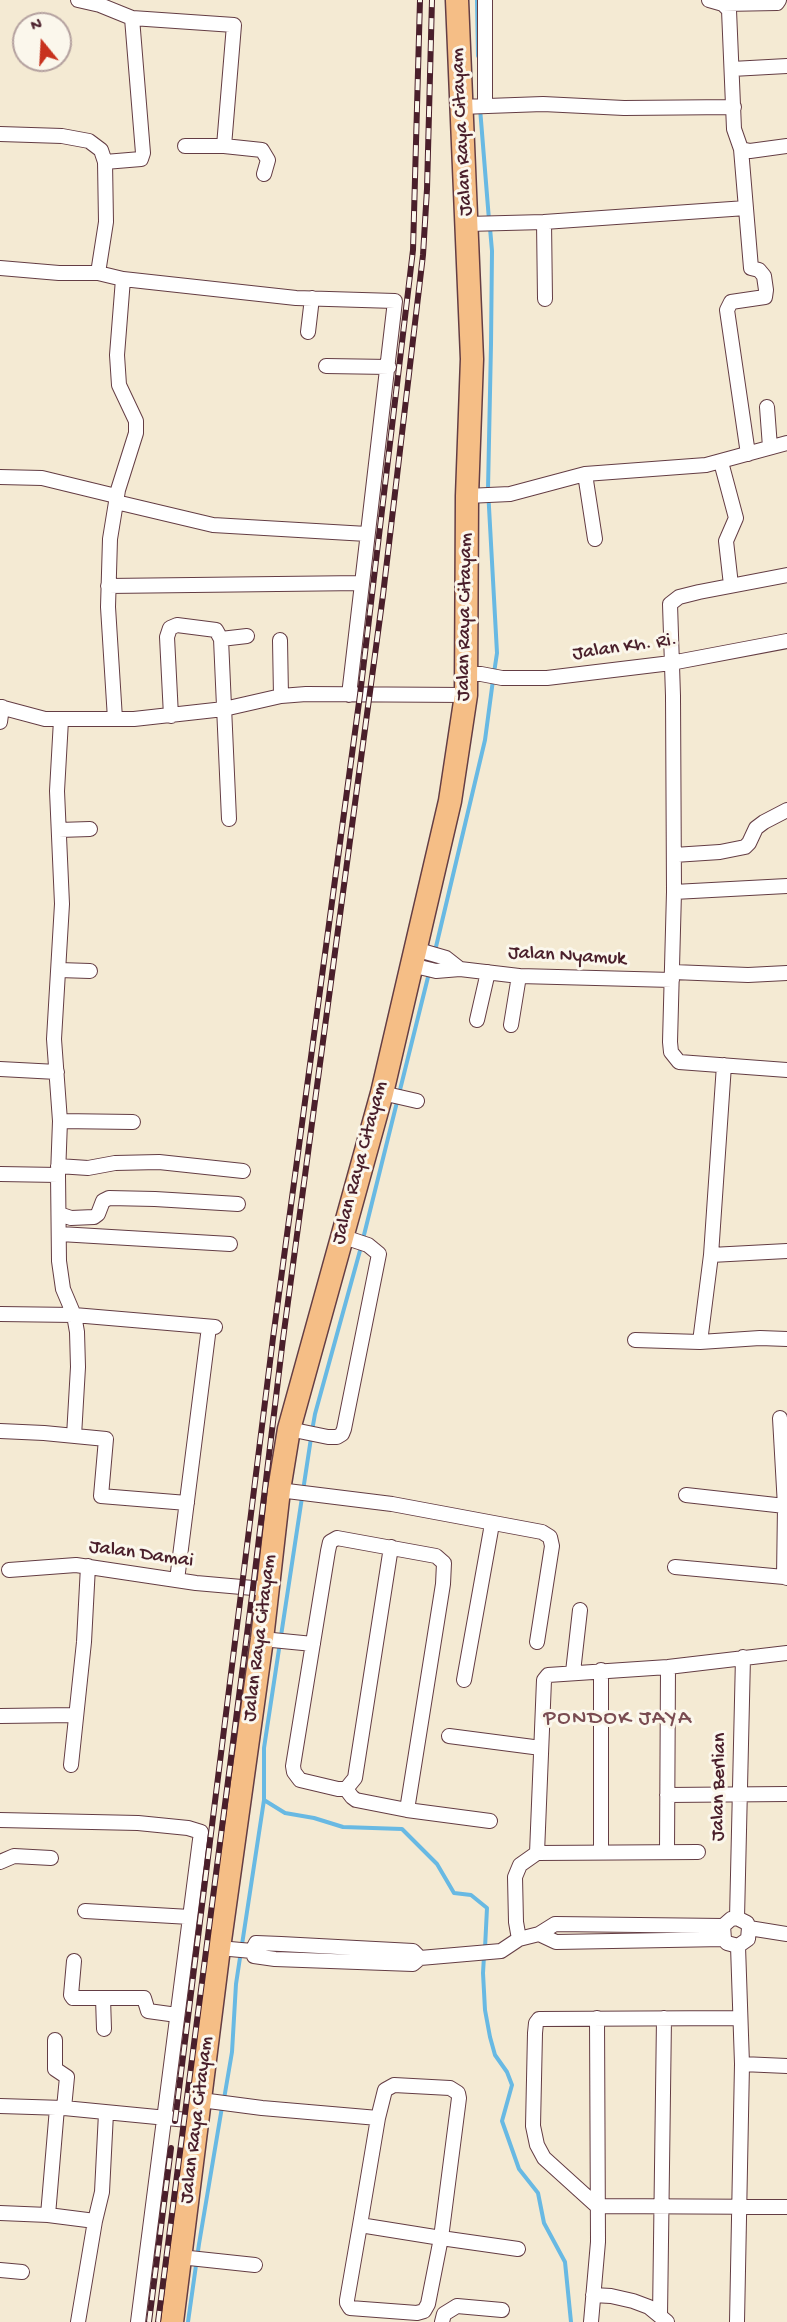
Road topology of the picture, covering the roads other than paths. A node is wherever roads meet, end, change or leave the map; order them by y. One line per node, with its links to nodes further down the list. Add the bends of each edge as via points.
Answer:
1 (78, 0): 7 (street)
2 (457, 0): 10 (main road, Jalan Raya Citayam)
3 (485, 0): 10 (street)
4 (709, 0): 6 (street)
5 (779, 0): 6 (street)
6 (723, 4): 9 (street, via 729,10)
7 (132, 18): 14 (street, via 234,25); 17 (street, via 142,157)
8 (787, 66): 9 (street)
9 (732, 69): 11 (street)
10 (473, 106): 11 (street); 21 (main road, Jalan Raya Citayam)
11 (734, 107): 16 (street, via 734,129)
12 (0, 134): 17 (street, via 89,141 101,150)
13 (185, 146): 14 (street)
14 (225, 146): 18 (street, via 262,150 268,160)
15 (787, 146): 16 (street)
16 (741, 149): 19 (street)
17 (105, 162): 23 (street, via 106,222)
18 (264, 174)
19 (746, 208): 20 (street); 33 (street, via 751,268 764,276 765,297 731,303 727,310)
20 (544, 222): 21 (street); 26 (street)
21 (471, 224): 37 (main road, Jalan Raya Citayam)
22 (0, 268): 23 (street)
23 (98, 273): 24 (street)
24 (123, 279): 25 (street); 38 (street, via 117,355 119,385 136,421 136,434)
25 (312, 298): 27 (street); 29 (street, via 395,301)
26 (545, 299)
27 (308, 332)
28 (326, 366): 29 (street)
29 (389, 367): 39 (street)
30 (767, 407): 32 (street)
31 (787, 443): 32 (street)
32 (770, 447): 33 (street)
33 (748, 454): 34 (street)
34 (721, 462): 35 (street); 43 (street, via 736,518 726,541)
35 (585, 474): 37 (street, via 510,494); 40 (street)
36 (0, 477): 38 (street, via 42,478)
37 (471, 496): 50 (main road, Jalan Raya Citayam)
38 (116, 499): 39 (street, via 213,525); 44 (street)
39 (368, 534): 42 (street)
40 (595, 539)
41 (787, 575): 43 (street)
42 (362, 583): 44 (street); 51 (street)
43 (731, 585): 49 (street, via 679,597 670,604)
44 (108, 586): 56 (street)
45 (247, 636): 46 (street)
46 (221, 639): 54 (street); 55 (street, via 211,628 170,628 167,637)
47 (280, 640): 52 (street)
48 (787, 641): 49 (street, Jalan Kh. Ri.)
49 (671, 663): 50 (street, Jalan Kh. Ri., via 547,678); 63 (street)
50 (473, 681): 51 (street, Jalan Kh. Ri.); 66 (main road, Jalan Raya Citayam)
51 (349, 694): 52 (street, Jalan Kh. Ri.)
52 (281, 696): 54 (street, Jalan Kh. Ri.)
53 (1, 707): 57 (street, Jalan Kh. Ri.); 58 (street)
54 (224, 709): 55 (street, Jalan Kh. Ri.); 60 (street)
55 (171, 716): 56 (street, Jalan Kh. Ri.)
56 (115, 719): 57 (street, Jalan Kh. Ri.)
57 (61, 720): 62 (street)
58 (0, 722)
59 (787, 810): 63 (street, via 756,828 745,847)
60 (229, 819)
61 (90, 829): 62 (street)
62 (59, 830): 68 (street)
63 (674, 855): 65 (street)
64 (787, 886): 65 (street)
65 (674, 892): 73 (street)
66 (419, 958): 67 (street, Jalan Nyamuk, via 442,957); 67 (street, Jalan Nyamuk, via 436,971); 80 (main road, Jalan Raya Citayam)
67 (460, 969): 70 (street, Jalan Nyamuk)
68 (59, 970): 69 (street); 79 (street, via 54,1040)
69 (90, 971)
70 (488, 972): 72 (street, Jalan Nyamuk); 74 (street)
71 (787, 973): 73 (street, Jalan Nyamuk)
72 (519, 976): 73 (street, Jalan Nyamuk); 75 (street)
73 (672, 976): 76 (street, via 670,1042 675,1059)
74 (477, 1020)
75 (511, 1025)
76 (724, 1065): 78 (street); 93 (street)
77 (0, 1069): 79 (street)
78 (787, 1070)
79 (57, 1072): 82 (street)
80 (387, 1093): 81 (street); 90 (main road, Jalan Raya Citayam)
81 (412, 1100)
82 (60, 1121): 83 (street); 84 (street)
83 (133, 1122)
84 (58, 1170): 85 (street, via 159,1162); 86 (street); 88 (street)
85 (243, 1171)
86 (0, 1174)
87 (238, 1204): 88 (street, via 108,1198 94,1217)
88 (59, 1214): 89 (street)
89 (60, 1234): 91 (street); 95 (street, via 63,1289)
90 (355, 1241): 101 (main road, Jalan Raya Citayam); 101 (street, via 376,1250 378,1259 344,1429 337,1437)
91 (230, 1244)
92 (787, 1251): 93 (street)
93 (711, 1255): 98 (street)
94 (0, 1314): 95 (street)
95 (74, 1315): 102 (street, via 78,1367); 105 (street, via 212,1327)
96 (787, 1339): 98 (street)
97 (635, 1340): 98 (street)
98 (700, 1342)
99 (780, 1418): 106 (street)
100 (0, 1431): 102 (street)
101 (298, 1431): 103 (main road, Jalan Raya Citayam)
102 (74, 1436): 105 (street, via 106,1439 101,1496)
103 (286, 1491): 107 (street, via 392,1504); 114 (main road, Jalan Raya Citayam)
104 (686, 1495): 106 (street)
105 (187, 1503): 113 (street)
106 (785, 1506): 112 (street)
107 (492, 1524): 117 (street, via 542,1532 550,1537 552,1546); 124 (street)
108 (391, 1548): 118 (street, via 337,1538 330,1542); 130 (street, via 354,1778); 134 (street, via 436,1556 445,1570)
109 (87, 1566): 111 (street, Jalan Damai); 113 (street, Jalan Damai); 125 (street, via 84,1642)
110 (675, 1567): 112 (street)
111 (9, 1570)
112 (785, 1577)
113 (177, 1580): 114 (street, Jalan Damai)
114 (268, 1587): 116 (main road, Jalan Raya Citayam)
115 (580, 1610): 123 (street)
116 (269, 1640): 118 (street); 151 (main road, Jalan Raya Citayam)
117 (537, 1642)
118 (306, 1644): 130 (street, via 294,1772 300,1780)
119 (787, 1653): 120 (street)
120 (743, 1657): 121 (street); 132 (street, Jalan Berlian)
121 (668, 1667): 122 (street); 133 (street)
122 (601, 1671): 123 (street); 138 (street)
123 (573, 1672): 128 (street, via 549,1675 544,1680)
124 (464, 1680)
125 (75, 1715): 126 (street); 129 (street)
126 (0, 1716)
127 (449, 1736): 128 (street)
128 (541, 1748): 140 (street)
129 (71, 1765)
130 (346, 1789): 134 (street, via 356,1800)
131 (787, 1794): 132 (street)
132 (739, 1795): 133 (street); 145 (street, Jalan Berlian)
133 (667, 1796): 137 (street)
134 (407, 1810): 136 (street)
135 (0, 1820): 144 (street, via 199,1830 202,1836)
136 (490, 1821)
137 (667, 1851): 138 (street); 139 (street)
138 (601, 1852): 140 (street)
139 (698, 1852)
140 (537, 1853): 149 (street, via 520,1865 516,1877)
141 (51, 1858): 142 (street, via 14,1856)
142 (0, 1862)
143 (85, 1911): 144 (street)
144 (190, 1917): 154 (street)
145 (737, 1918): 146 (street); 147 (street, via 731,1919)
146 (749, 1928): 148 (street); 150 (street, via 748,1939)
147 (724, 1932): 149 (street, via 556,1942 539,1934); 150 (street, via 727,1943)
148 (787, 1934)
149 (519, 1940): 151 (street, via 495,1953 420,1958 413,1964 275,1959)
150 (738, 1946): 157 (street)
151 (224, 1949): 164 (main road, Jalan Raya Citayam)
152 (74, 1961): 153 (street, via 72,1997)
153 (103, 1998): 154 (street, via 144,1998 148,2011); 158 (street)
154 (177, 2015): 167 (street)
155 (597, 2018): 156 (street); 168 (street); 168 (street, via 545,2018 536,2023 533,2126 544,2158)
156 (664, 2018): 157 (street); 169 (street)
157 (740, 2018): 160 (street)
158 (104, 2029)
159 (55, 2040): 163 (street, via 55,2069 67,2077)
160 (742, 2064): 161 (street); 170 (street)
161 (787, 2066)
162 (0, 2106): 163 (street)
163 (60, 2108): 165 (street); 173 (street)
164 (204, 2108): 166 (street, via 236,2105); 167 (street); 178 (main road, Jalan Raya Citayam)
165 (106, 2113): 167 (street); 174 (street, via 102,2192)
166 (378, 2118): 175 (street); 176 (street, via 384,2094 394,2085 450,2088 458,2093)
167 (165, 2120): 186 (street)
168 (597, 2205): 169 (street); 182 (street)
169 (661, 2206): 170 (street); 184 (street)
170 (738, 2206): 171 (street); 190 (street)
171 (787, 2207)
172 (0, 2213): 173 (street)
173 (48, 2215): 174 (street)
174 (95, 2221): 185 (street)
175 (360, 2225): 176 (street); 176 (street, via 347,2300 350,2307 424,2311)
176 (441, 2238): 177 (street)
177 (518, 2249)
178 (187, 2257): 179 (street); 187 (main road, Jalan Raya Citayam)
179 (255, 2265)
180 (0, 2270): 181 (street)
181 (22, 2272)
182 (593, 2295): 184 (street, via 633,2301); 189 (street)
183 (502, 2310): 188 (street, via 458,2306 444,2314)
184 (664, 2319)
185 (78, 2322)
186 (138, 2322)
187 (175, 2322)
188 (442, 2322)
189 (591, 2322)
190 (737, 2322)

